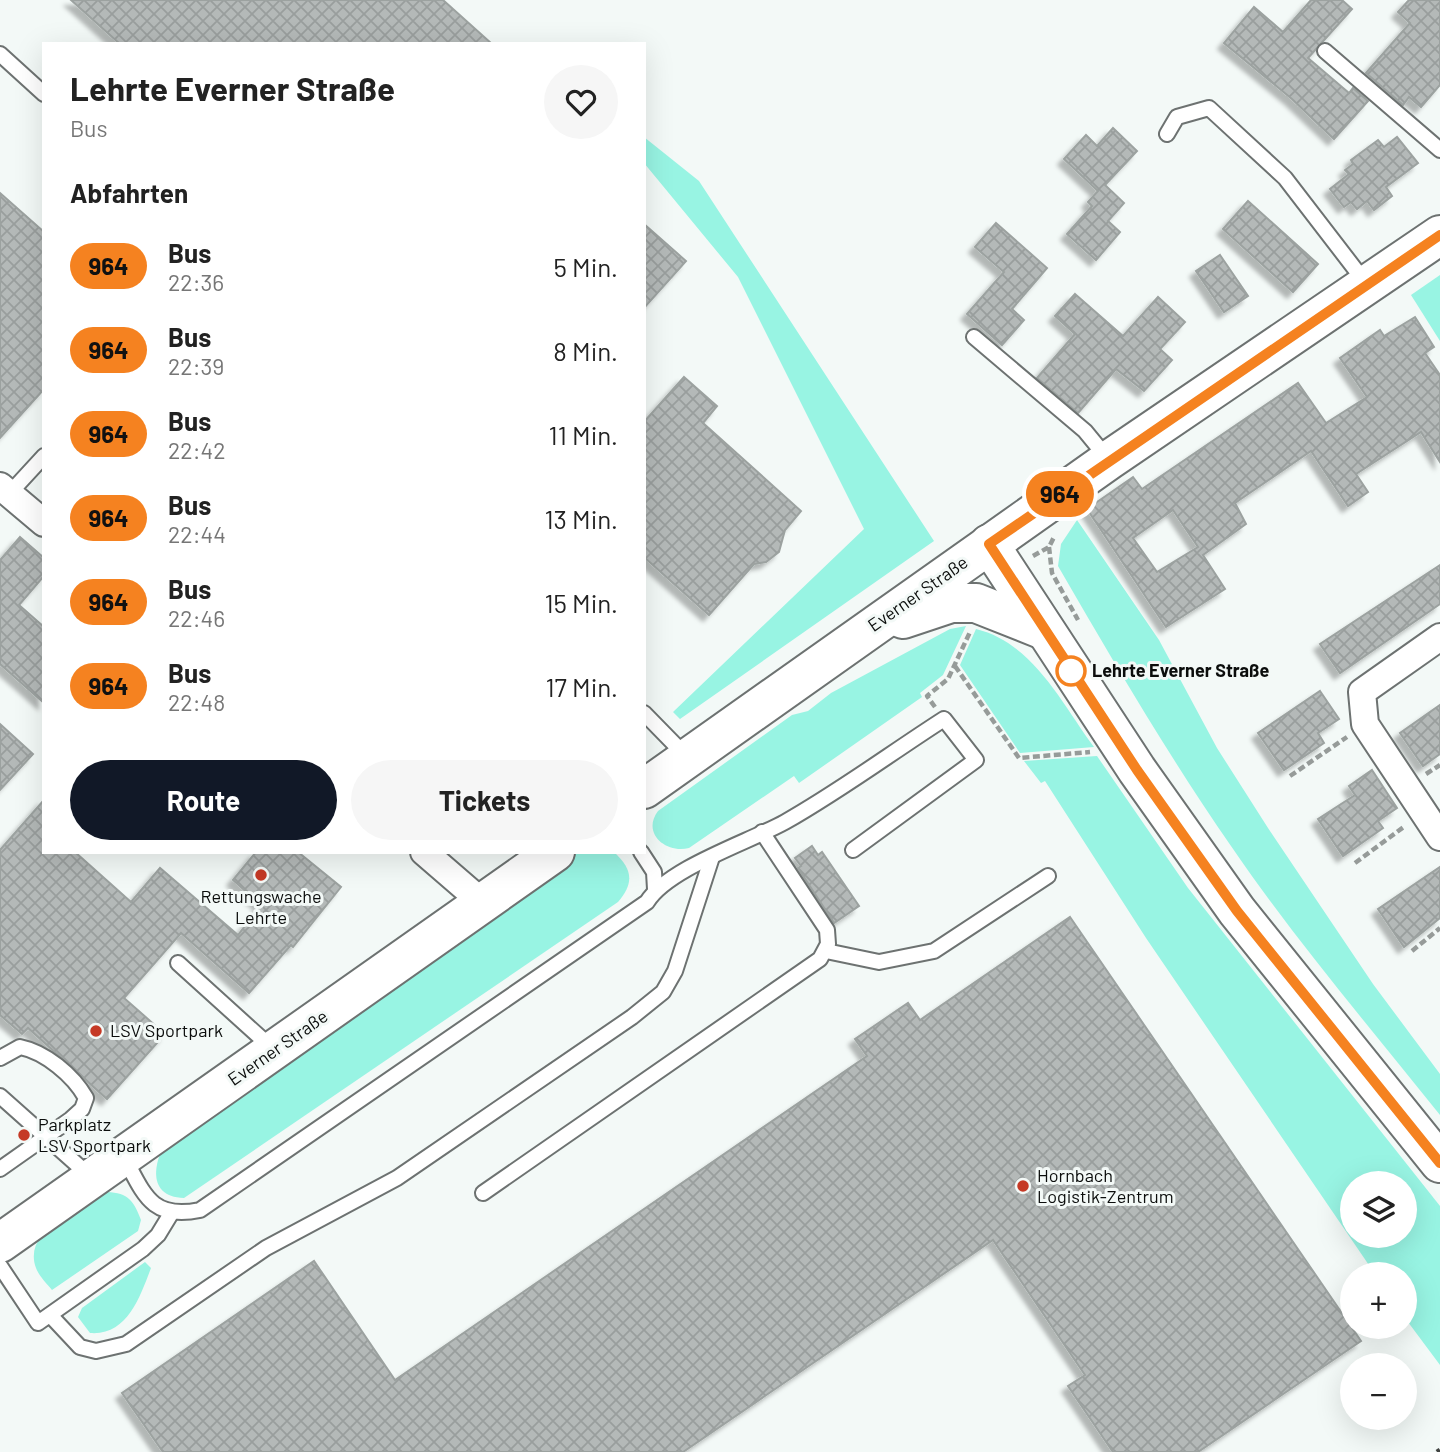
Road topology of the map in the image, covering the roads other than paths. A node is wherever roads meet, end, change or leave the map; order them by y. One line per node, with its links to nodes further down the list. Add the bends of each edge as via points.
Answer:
1 (1325, 51): 5 (lane)
2 (0, 54): 3 (lane)
3 (42, 92)
4 (1167, 134): 7 (lane, via 1177,117 1209,108 1285,178)
5 (1440, 150)
6 (1440, 235): 7 (street, Everner Straße)
7 (1368, 286): 10 (street, Everner Straße)
8 (974, 337): 10 (lane, via 1085,431)
9 (42, 458): 11 (lane)
10 (1109, 460): 13 (street, Everner Straße)
11 (5, 490): 12 (street)
12 (42, 521)
13 (989, 544): 14 (street); 15 (street, Everner Straße)
14 (1044, 630): 15 (street, via 975,603 951,603); 37 (street, via 1237,911)
15 (865, 632): 18 (street, Everner Straße)
16 (1440, 637): 21 (street, via 1362,692 1365,724)
17 (646, 715): 18 (lane)
18 (688, 758): 19 (street, Everner Straße)
19 (646, 788)
20 (762, 832): 22 (lane, via 944,719 976,760); 26 (lane); 30 (lane, via 827,930)
21 (1440, 837)
22 (853, 850)
23 (426, 854): 29 (street)
24 (552, 854): 29 (street, Everner Straße)
25 (642, 854): 28 (lane, via 654,872)
26 (712, 857): 28 (lane); 44 (lane, via 675,971 663,992 632,1017 397,1178 266,1248 126,1344 96,1351 80,1347)
27 (1048, 876): 30 (lane, via 934,951 879,962)
28 (655, 889): 41 (lane, via 647,902 200,1210)
29 (483, 903): 32 (street, Everner Straße)
30 (826, 951): 40 (lane)
31 (178, 963): 32 (lane)
32 (274, 1050): 36 (street, Everner Straße)
33 (0, 1058): 35 (lane, via 20,1047 35,1050 86,1098 82,1110)
34 (0, 1096): 35 (lane)
35 (46, 1136): 38 (lane); 39 (lane)
36 (124, 1156): 39 (street, Everner Straße); 41 (lane, via 148,1200)
37 (1440, 1163)
38 (0, 1169)
39 (92, 1178): 42 (street, Everner Straße)
40 (483, 1193)
41 (173, 1212): 44 (lane, via 143,1249)
42 (0, 1242)
43 (0, 1266): 44 (lane, via 38,1323)
44 (50, 1315)

